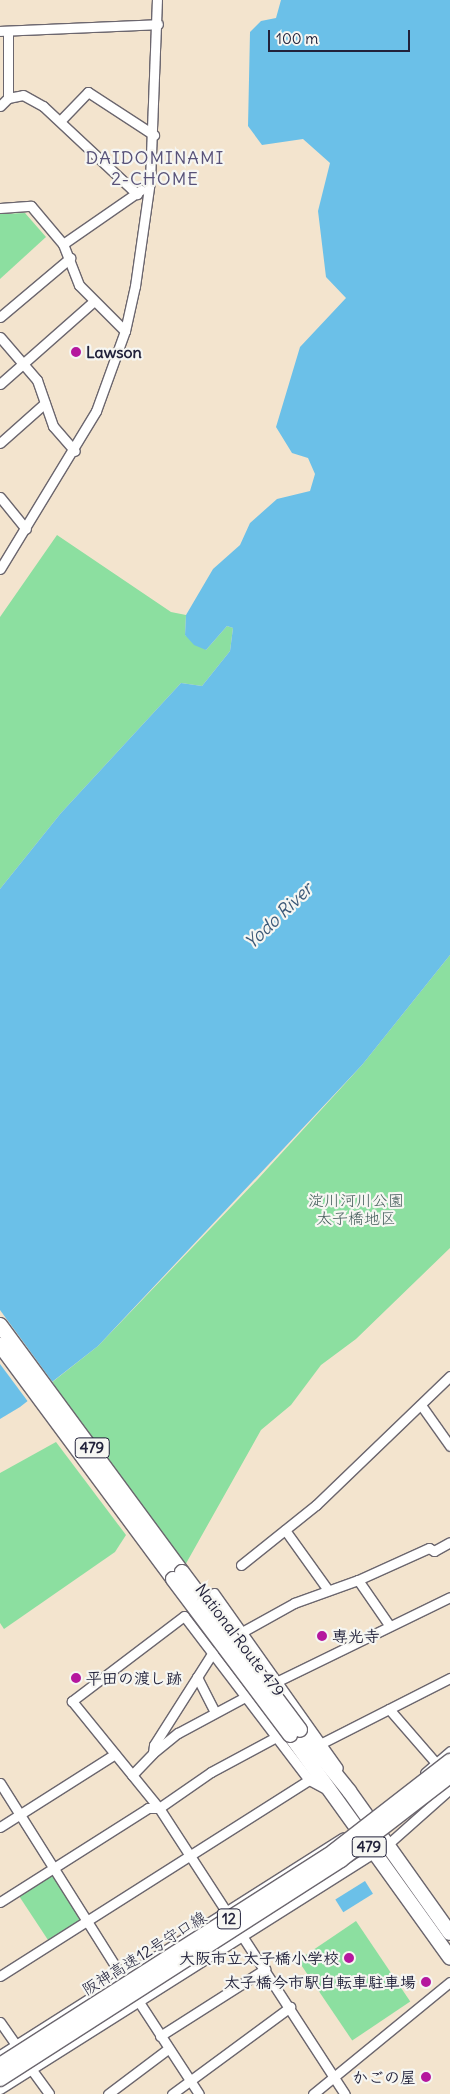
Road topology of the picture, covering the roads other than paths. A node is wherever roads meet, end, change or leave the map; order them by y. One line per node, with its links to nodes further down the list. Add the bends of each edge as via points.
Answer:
1 (157, 0): 2 (street)
2 (158, 24): 3 (street); 7 (street)
3 (4, 31): 4 (street)
4 (8, 98): 5 (street); 6 (street, via 23,95)
5 (0, 106)
6 (61, 120): 7 (street, via 88,92); 9 (street)
7 (154, 135): 8 (street)
8 (150, 181): 9 (street); 15 (street)
9 (138, 194): 11 (street)
10 (0, 208): 11 (street, via 32,206)
11 (63, 244): 12 (street)
12 (70, 258): 13 (street, via 79,285); 14 (street)
13 (93, 302): 15 (street); 17 (street)
14 (0, 317)
15 (125, 331): 21 (street, via 96,412)
16 (0, 337): 17 (street)
17 (24, 362): 18 (street); 19 (street, via 37,380)
18 (0, 384)
19 (44, 403): 20 (street); 21 (street, via 53,426)
20 (0, 443)
21 (75, 451): 23 (street)
22 (0, 497): 23 (street)
23 (26, 529): 24 (street)
24 (0, 568)
25 (0, 1325): 46 (highway, National Route 479 / 479, bridge)
26 (0, 1345): 46 (highway, National Route 479 / 479, bridge)
27 (450, 1376): 28 (street)
28 (421, 1406): 29 (street); 30 (street)
29 (450, 1446)
30 (285, 1530): 32 (street); 34 (street)
31 (450, 1542): 33 (street)
32 (241, 1565)
33 (358, 1580): 34 (street); 37 (street)
34 (328, 1590): 38 (street, via 294,1603)
35 (214, 1593): 38 (street)
36 (450, 1597): 37 (street)
37 (389, 1624): 42 (street)
38 (242, 1632): 42 (street)
39 (213, 1652): 40 (street); 43 (street); 50 (street, via 184,1616 72,1701)
40 (197, 1677): 45 (street); 49 (street, via 154,1745)
41 (450, 1678): 44 (street)
42 (278, 1681): 47 (street)
43 (247, 1696): 45 (street); 46 (street)
44 (389, 1709): 47 (street); 51 (street)
45 (215, 1712): 49 (street, via 178,1733)
46 (289, 1734): 54 (street); 57 (highway, National Route 479 / 479); 58 (highway, National Route 479 / 479); 59 (street, via 211,1772)
47 (322, 1743): 58 (street)
48 (450, 1751): 51 (street)
49 (153, 1753): 52 (street)
50 (115, 1754): 52 (street); 60 (street)
51 (443, 1762): 61 (street); 85 (highway, 阪神高速12号守口線 / 12, bridge, via 334,1851)
52 (132, 1774): 59 (street)
53 (450, 1776): 88 (highway, 阪神高速12号守口線, bridge, via 341,1860)
54 (309, 1780): 57 (street); 66 (street)
55 (0, 1784): 60 (street)
56 (450, 1788): 64 (street)
57 (326, 1789): 63 (highway, National Route 479 / 479)
58 (349, 1791): 61 (highway, National Route 479 / 479)
59 (159, 1808): 66 (street); 67 (street, via 148,1808)
60 (19, 1815): 62 (street); 67 (street)
61 (369, 1819): 64 (highway, National Route 479 / 479)
62 (0, 1827)
63 (355, 1828): 65 (highway, National Route 479 / 479); 69 (street)
64 (387, 1845): 71 (highway, National Route 479 / 479)
65 (373, 1853): 72 (street); 73 (highway, National Route 479 / 479)
66 (190, 1856): 69 (street); 70 (street)
67 (53, 1868): 68 (street); 70 (street)
68 (0, 1902)
69 (227, 1911): 72 (street); 76 (street)
70 (87, 1920): 75 (street); 76 (street)
71 (450, 1933)
72 (243, 1935): 74 (street); 78 (street)
73 (450, 1958)
74 (265, 1969): 79 (street); 81 (street)
75 (0, 1976)
76 (122, 1976): 78 (street); 82 (street)
77 (450, 1982): 87 (street)
78 (139, 2002): 81 (street); 86 (street)
79 (290, 2007): 87 (street); 89 (street)
80 (0, 2022): 82 (street)
81 (160, 2036): 83 (street)
82 (16, 2045): 84 (street); 86 (street)
83 (168, 2050): 89 (street); 92 (street)
84 (0, 2055)
85 (0, 2065)
86 (31, 2069): 90 (street); 91 (street)
87 (333, 2078): 95 (street); 96 (street)
88 (0, 2079)
89 (190, 2081): 93 (street); 94 (street)
90 (0, 2089)
91 (49, 2094)
92 (108, 2094)
93 (172, 2094)
94 (198, 2094)
95 (313, 2094)
96 (345, 2094)

